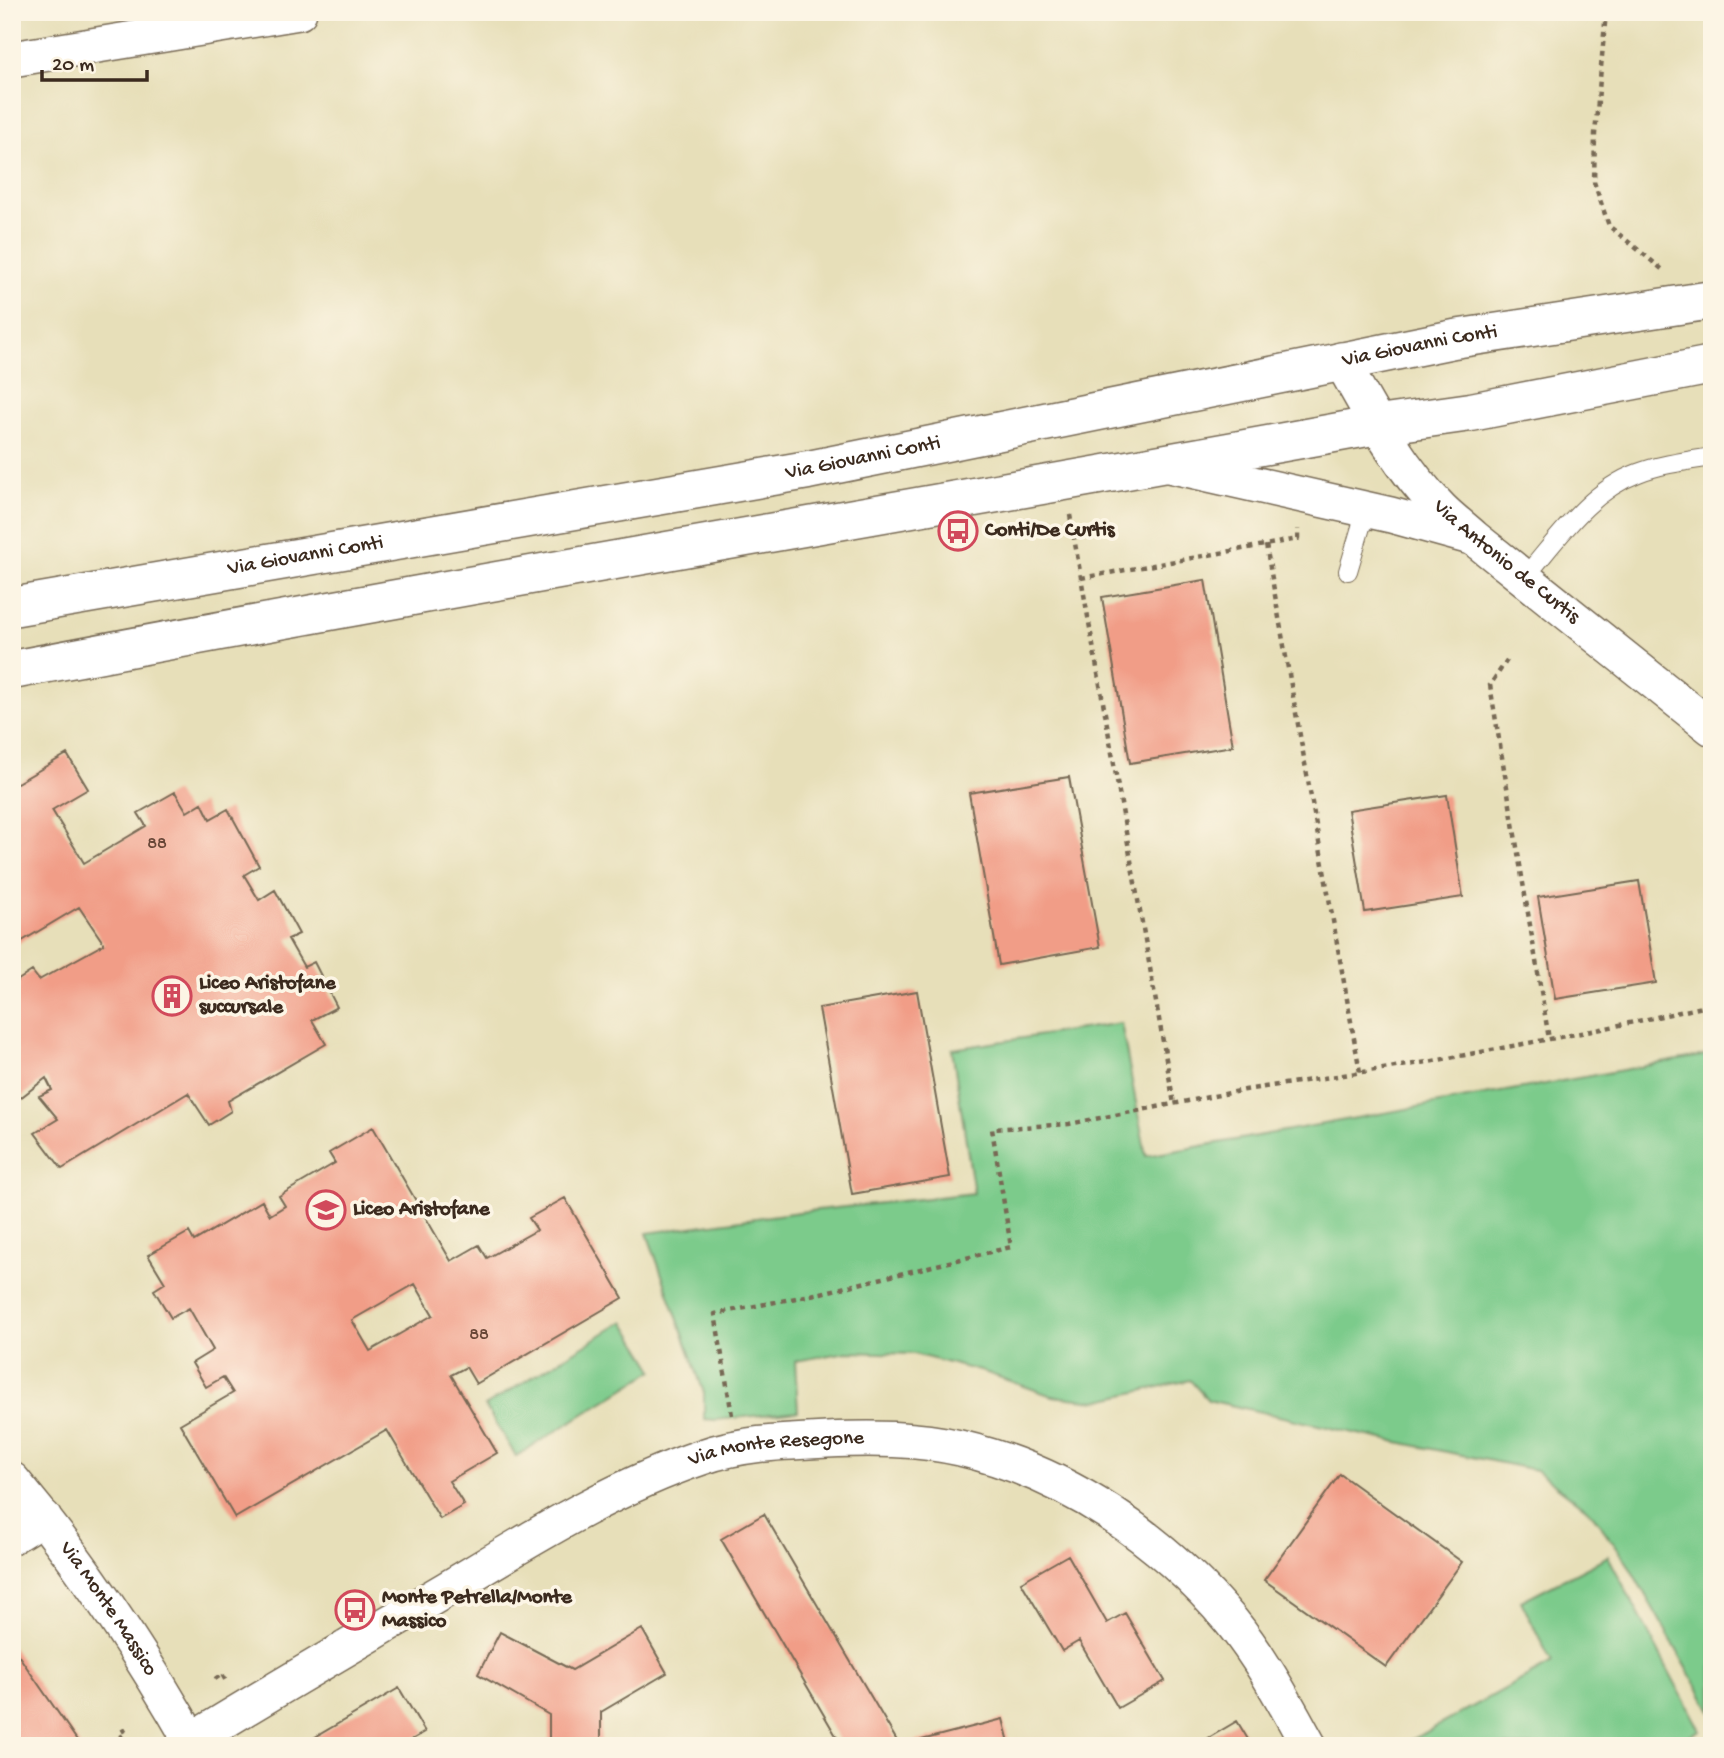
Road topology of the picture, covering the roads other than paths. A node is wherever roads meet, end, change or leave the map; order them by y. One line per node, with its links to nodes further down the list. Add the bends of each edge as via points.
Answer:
1 (299, 12): 2 (street)
2 (12, 59)
3 (1712, 300): 4 (main road, Via Giovanni Conti)
4 (1341, 360): 6 (street, Via Antonio de Curtis); 13 (main road, Via Giovanni Conti, via 808,470)
5 (1712, 365): 6 (main road, via 1471,412)
6 (1378, 425): 8 (main road); 10 (street, Via Antonio de Curtis, via 1419,484)
7 (1712, 457): 12 (lane, via 1637,473 1608,489 1587,506)
8 (1164, 464): 9 (street); 14 (main road)
9 (1366, 510): 10 (street); 11 (lane)
10 (1474, 538): 12 (street, Via Antonio de Curtis)
11 (1348, 571)
12 (1524, 578): 15 (street, Via Antonio de Curtis)
13 (12, 607)
14 (12, 670)
15 (1712, 728)
16 (12, 1479): 17 (street, Via Monte Massico)
17 (43, 1517): 18 (street); 19 (street, Via Monte Massico, via 118,1622)
18 (12, 1536)
19 (189, 1744): 20 (street, Via Monte Resegone, via 553,1526 666,1469 738,1448 863,1438 957,1447 1006,1461 1111,1514 1205,1591 1255,1654)
20 (1309, 1746)

